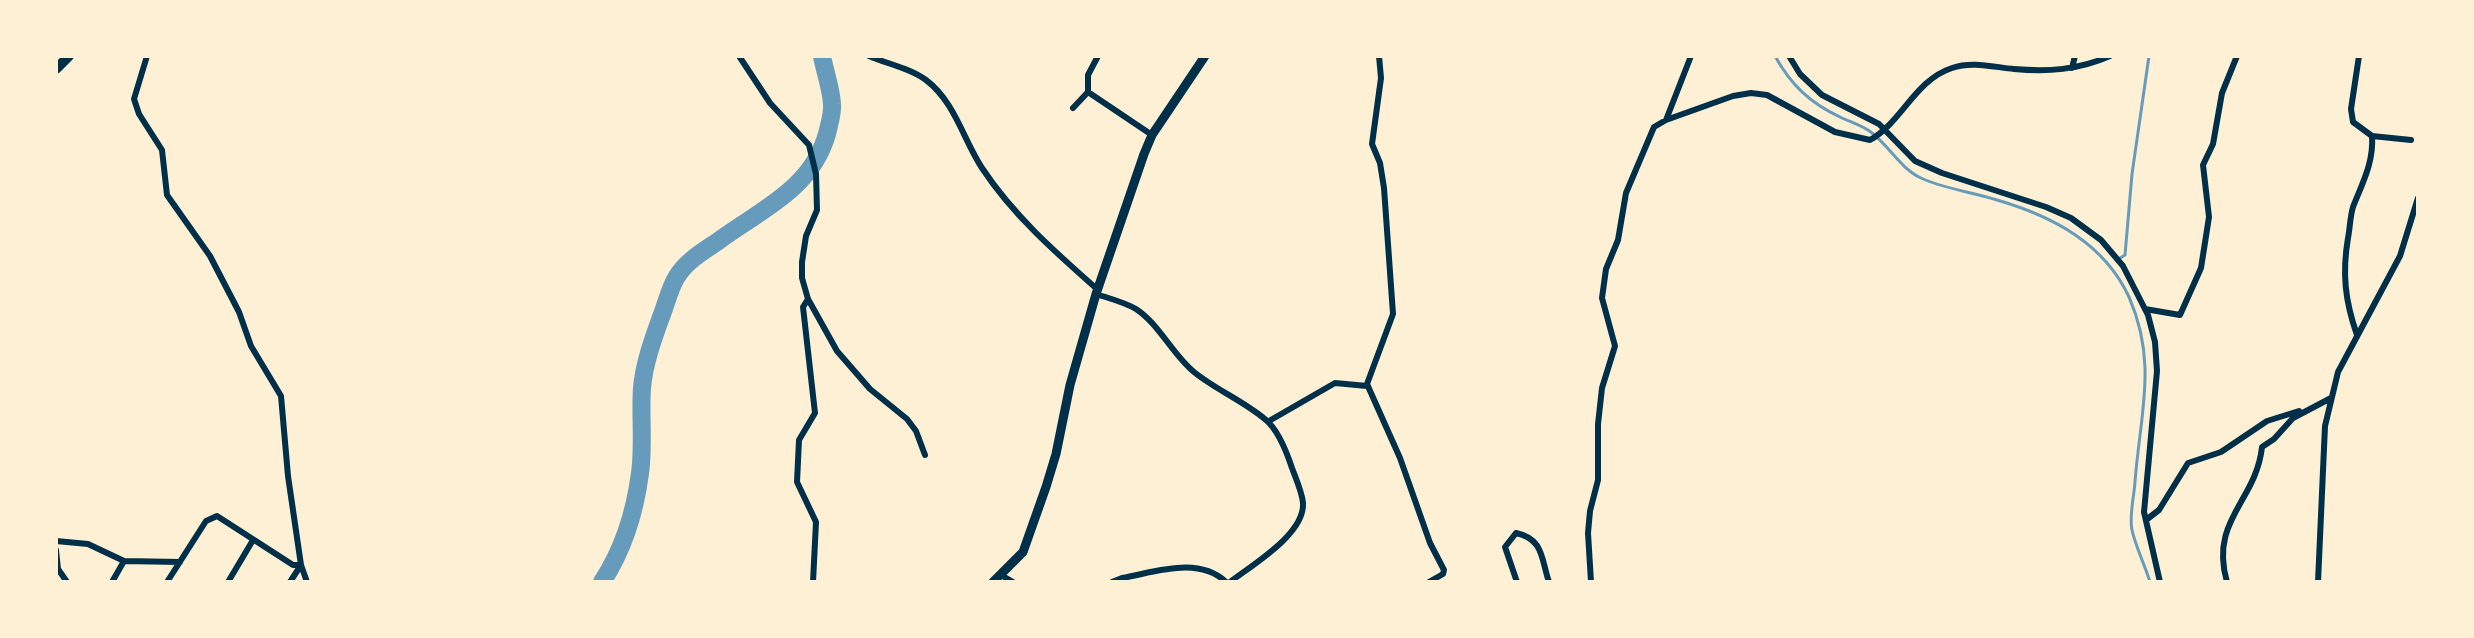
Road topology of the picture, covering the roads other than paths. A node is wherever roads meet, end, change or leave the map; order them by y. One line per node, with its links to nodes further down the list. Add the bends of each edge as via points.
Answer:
1 (69, 56): 16 (main road)
2 (147, 56): 40 (street, via 134,99 162,150 167,195 210,256 251,346 281,396)
3 (739, 56): 26 (street, via 770,103 809,145 817,210 802,262)
4 (869, 56): 25 (street, via 909,70 938,91 982,168 1014,210)
5 (1098, 56): 17 (street, via 1088,75)
6 (1205, 56): 21 (main road)
7 (1379, 56): 29 (street, via 1372,144 1384,188 1393,314)
8 (1691, 56): 19 (street)
9 (1789, 56): 20 (street, via 1822,95)
10 (2075, 56): 15 (street)
11 (2110, 56): 15 (street)
12 (2237, 56): 27 (street, via 2203,165 2209,217 2201,268 2180,315)
13 (2359, 56): 22 (street, via 2353,122)
14 (1972, 60): 15 (street, via 2059,71); 20 (street, via 1931,80)
15 (2072, 68)
16 (56, 69)
17 (1088, 92): 18 (street); 21 (street)
18 (1073, 108)
19 (1666, 120): 20 (street, via 1733,96 1767,95 1835,132 1872,139); 55 (street, via 1654,127 1626,193 1618,240 1606,269 1602,298 1615,346 1598,424 1598,480 1588,533)
20 (1883, 131): 27 (street, via 1928,168 2046,207 2088,229 2123,266)
21 (1152, 135): 25 (main road)
22 (2372, 136): 23 (street); 28 (street, via 2344,264 2344,291)
23 (2411, 140)
24 (2418, 199): 28 (street, via 2400,256)
25 (1096, 292): 32 (street, via 1134,308 1190,369); 41 (main road, via 1046,487 1023,552)
26 (808, 299): 33 (street, via 837,351 907,419); 48 (street, via 803,307 815,413 799,440 797,482 816,522)
27 (2145, 309): 34 (street, via 2157,371)
28 (2357, 335): 30 (street)
29 (1367, 386): 32 (street, via 1335,383); 52 (street, via 1444,570)
30 (2331, 398): 31 (street); 58 (street)
31 (2310, 407): 34 (street, via 2267,421 2221,452 2188,463 2159,510); 57 (street, via 2262,447 2260,466 2229,521 2221,552)
32 (1269, 421): 51 (street, via 1291,464 1303,504 1301,517 1286,538)
33 (925, 455)
34 (2146, 520): 56 (street)
35 (253, 540): 39 (street, via 211,517); 40 (street); 45 (street)
36 (56, 541): 38 (street, via 88,544)
37 (56, 550): 42 (street, via 58,569)
38 (124, 561): 39 (street); 43 (street)
39 (180, 562): 44 (street)
40 (301, 565): 46 (street); 47 (street)
41 (997, 579): 49 (street)
42 (67, 582)
43 (112, 582)
44 (167, 582)
45 (228, 582)
46 (290, 582)
47 (307, 582)
48 (813, 582)
49 (1013, 582)
50 (1112, 582): 51 (street, via 1194,567)
51 (1228, 582)
52 (1429, 582)
53 (1517, 582): 54 (street, via 1505,547 1516,533 1529,536 1540,550)
54 (1549, 582)
55 (1591, 582)
56 (2160, 582)
57 (2227, 582)
58 (2318, 582)

